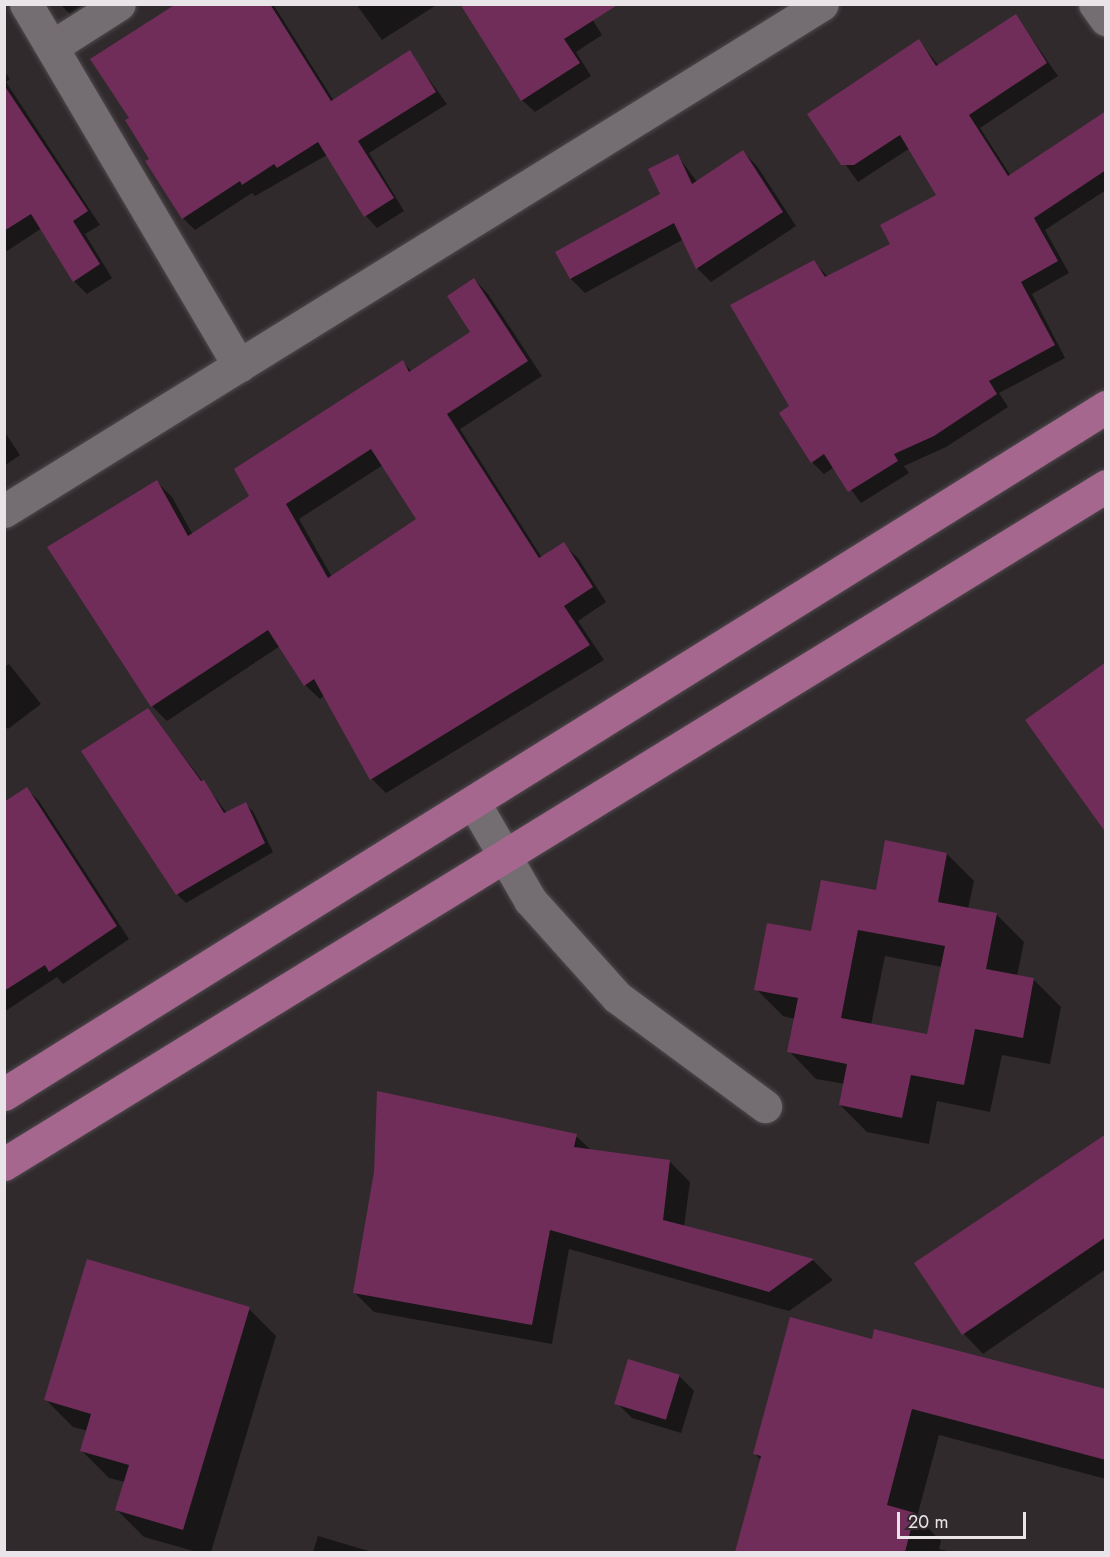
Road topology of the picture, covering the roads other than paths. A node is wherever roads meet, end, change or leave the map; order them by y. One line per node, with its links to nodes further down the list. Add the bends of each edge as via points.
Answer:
1 (26, 4): 6 (street)
2 (119, 4): 6 (street)
3 (822, 4): 7 (street)
4 (1095, 4): 5 (street)
5 (1106, 19)
6 (53, 46): 7 (street)
7 (239, 366): 10 (street)
8 (1106, 407): 11 (main road)
9 (1106, 486): 12 (main road)
10 (4, 511)
11 (474, 803): 12 (street); 13 (main road)
12 (505, 854): 14 (street, via 530,900 617,997); 15 (main road)
13 (4, 1094)
14 (765, 1106)
15 (4, 1164)

